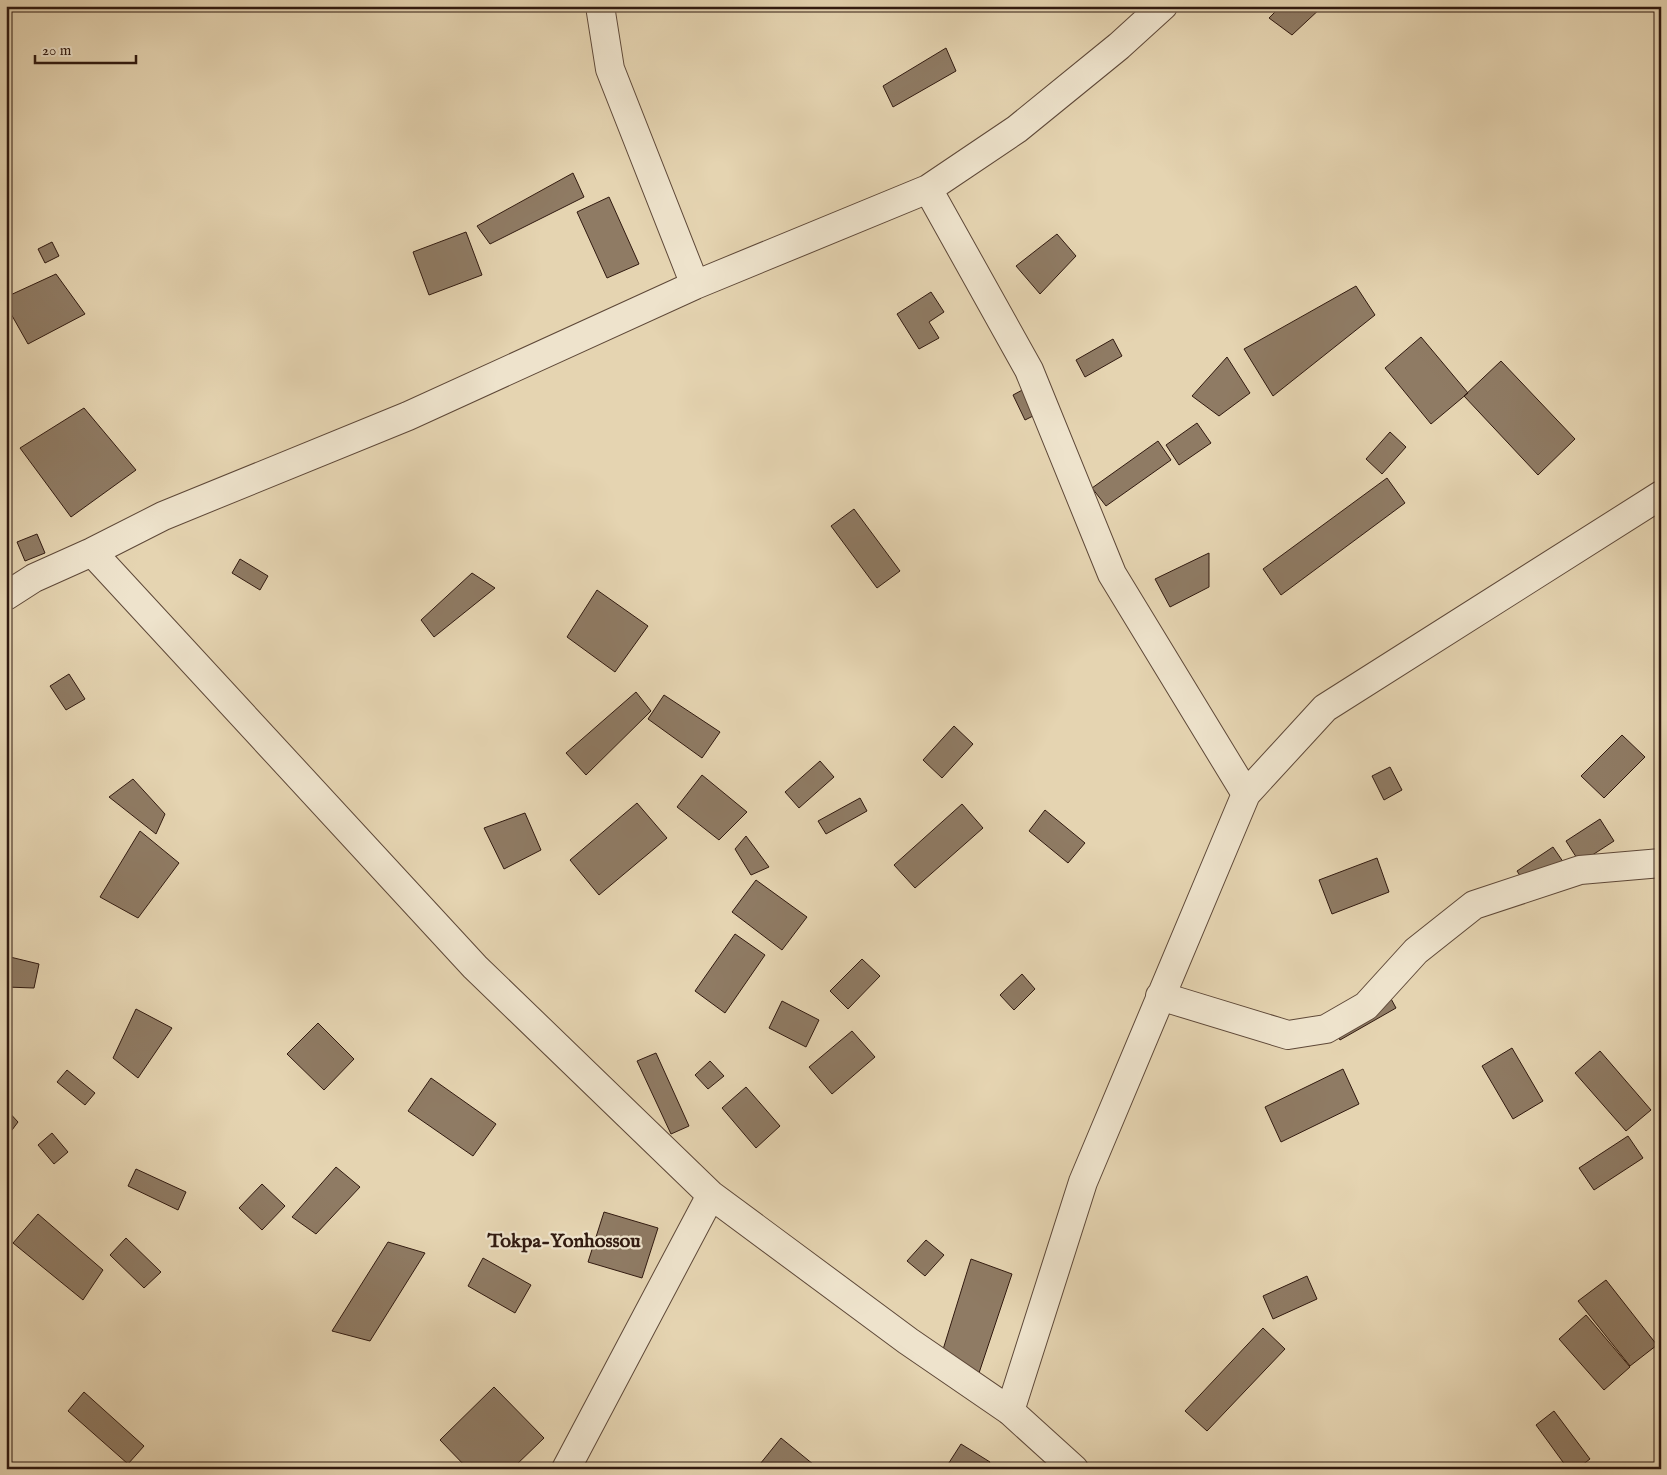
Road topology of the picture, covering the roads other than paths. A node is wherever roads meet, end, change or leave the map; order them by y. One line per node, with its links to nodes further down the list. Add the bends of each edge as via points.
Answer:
1 (600, 6): 4 (street, via 610,69)
2 (1163, 6): 3 (street, via 1017,129)
3 (928, 189): 4 (street); 8 (street, via 1029,370 1112,574)
4 (695, 285): 6 (street, via 408,416 163,516)
5 (1661, 495): 8 (street, via 1325,708)
6 (92, 552): 7 (street, via 34,578); 11 (street, via 475,967)
7 (6, 596)
8 (1246, 794): 10 (street)
9 (1661, 863): 10 (street, via 1580,870 1474,905 1416,951 1366,1006 1326,1029 1288,1035)
10 (1160, 996): 12 (street, via 1083,1182)
11 (711, 1195): 12 (street, via 908,1341); 13 (street)
12 (1010, 1411): 14 (street)
13 (566, 1469)
14 (1074, 1469)

